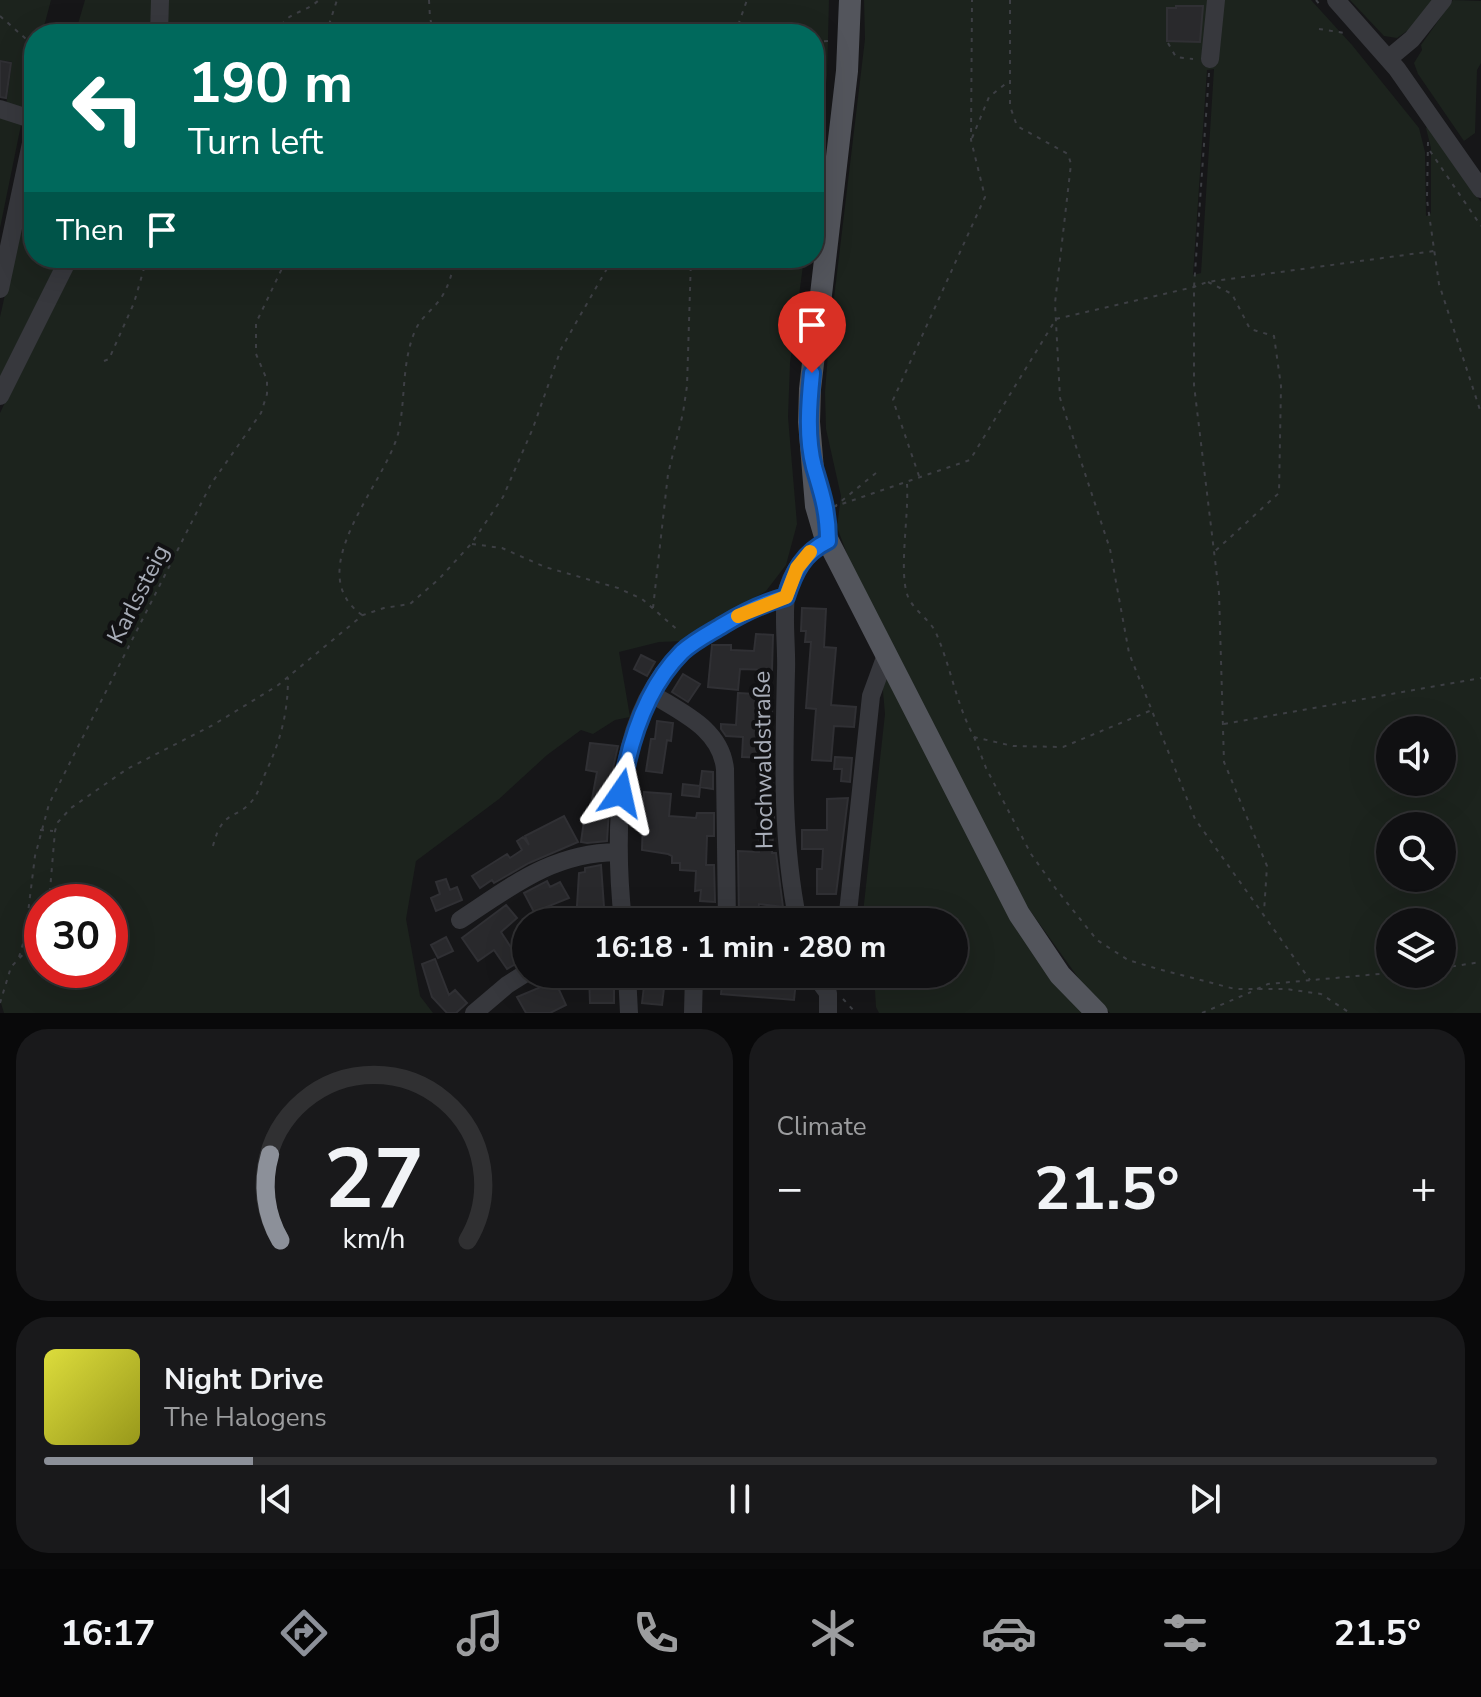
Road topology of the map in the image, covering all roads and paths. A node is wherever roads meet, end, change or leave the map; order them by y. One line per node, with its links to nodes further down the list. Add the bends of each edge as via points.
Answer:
1 (160, 0): 15 (street)
2 (319, 0): 16 (path, via 289,15)
3 (337, 0): 17 (path)
4 (429, 0): 18 (path)
5 (747, 0): 19 (path)
6 (850, 0): 53 (main road, via 844,101 810,389 817,514)
7 (972, 0): 31 (path)
8 (1010, 0): 27 (path)
9 (1216, 0): 25 (street)
10 (1316, 0): 12 (path)
11 (1443, 0): 26 (street)
12 (1331, 6): 26 (street)
13 (0, 16): 21 (path)
14 (1336, 22): 20 (path, via 1346,33)
15 (159, 24)
16 (283, 24)
17 (329, 24)
18 (432, 24)
19 (739, 24)
20 (1319, 29)
21 (24, 37)
22 (835, 40): 23 (path)
23 (824, 41)
24 (1168, 43): 25 (path, via 1176,57)
25 (1210, 59): 44 (path)
26 (1388, 59): 34 (street)
27 (1010, 80): 31 (path, via 989,97); 46 (path, via 1017,126 1068,154 1071,164)
28 (0, 109): 29 (street)
29 (24, 117)
30 (1426, 135): 32 (path)
31 (971, 140): 51 (path, via 985,197 893,400)
32 (1429, 150): 35 (path); 36 (path)
33 (24, 176): 45 (street)
34 (1481, 189)
35 (1481, 226)
36 (1434, 251): 43 (path); 49 (path, via 1450,325)
37 (64, 268): 48 (street)
38 (144, 268): 47 (path, via 134,303)
39 (282, 268): 67 (path, Karlssteig, via 256,323 256,354 267,380 261,413 211,484)
40 (453, 268): 58 (path, via 441,299 415,329 390,458 341,556 344,598)
41 (607, 268): 54 (path, via 561,349 503,497)
42 (691, 268): 57 (path, via 687,386 668,474)
43 (1207, 282): 44 (path); 55 (path, via 1232,294 1250,329 1274,336 1281,386 1279,493)
44 (1194, 287): 46 (path); 55 (path, via 1194,385)
45 (0, 289)
46 (1056, 319): 51 (path, via 970,460); 64 (path, via 1060,398 1110,549 1129,653)
47 (104, 361)
48 (0, 396)
49 (1481, 413)
50 (876, 473): 52 (path, via 832,508)
51 (920, 477): 52 (path)
52 (907, 482): 66 (path, via 907,597 937,636)
53 (828, 541): 56 (street, via 803,559); 60 (main road)
54 (471, 544): 57 (path, via 502,548 618,588); 58 (path, via 410,604)
55 (1214, 552): 65 (path)
56 (786, 597): 59 (street, via 754,608); 74 (street, Hochwaldstraße, via 784,784)
57 (653, 608): 59 (path)
58 (363, 615): 61 (path)
59 (693, 643): 63 (street)
60 (886, 655): 75 (street, via 871,696); 96 (main road, via 1019,914 1060,975)
61 (288, 677): 68 (path, via 213,725 127,769 71,808); 69 (path, via 280,740 254,798 227,817)
62 (1481, 678): 65 (path)
63 (652, 694): 70 (street, via 624,773); 73 (street, via 704,727 722,752)
64 (1152, 710): 66 (path, via 1063,747 1013,746); 76 (path, via 1195,819)
65 (1223, 724): 76 (path, via 1224,762 1267,866)
66 (974, 737): 89 (path, via 1031,854 1097,940 1128,960)
67 (40, 830): 68 (path); 79 (path, Karlssteig)
68 (55, 831): 71 (path)
69 (213, 846)
70 (617, 852): 72 (street); 77 (street, via 548,865)
71 (51, 884)
72 (622, 908)
73 (727, 908)
74 (796, 908)
75 (848, 908)
76 (1264, 913): 83 (path)
77 (460, 920)
78 (24, 952): 79 (path)
79 (19, 957): 91 (path)
80 (1481, 962): 81 (path)
81 (1456, 966)
82 (1376, 974): 83 (path)
83 (1310, 980): 89 (path, via 1268,984)
84 (512, 982): 92 (street)
85 (628, 988): 93 (street)
86 (694, 988): 94 (street)
87 (824, 988): 90 (street)
88 (831, 988): 90 (street)
89 (1253, 991): 97 (path); 98 (path, via 1321,994)
90 (828, 993): 95 (street)
91 (0, 1003)
92 (474, 1013)
93 (629, 1013)
94 (693, 1013)
95 (828, 1013)
96 (1097, 1013)
97 (1202, 1013)
98 (1350, 1013)

